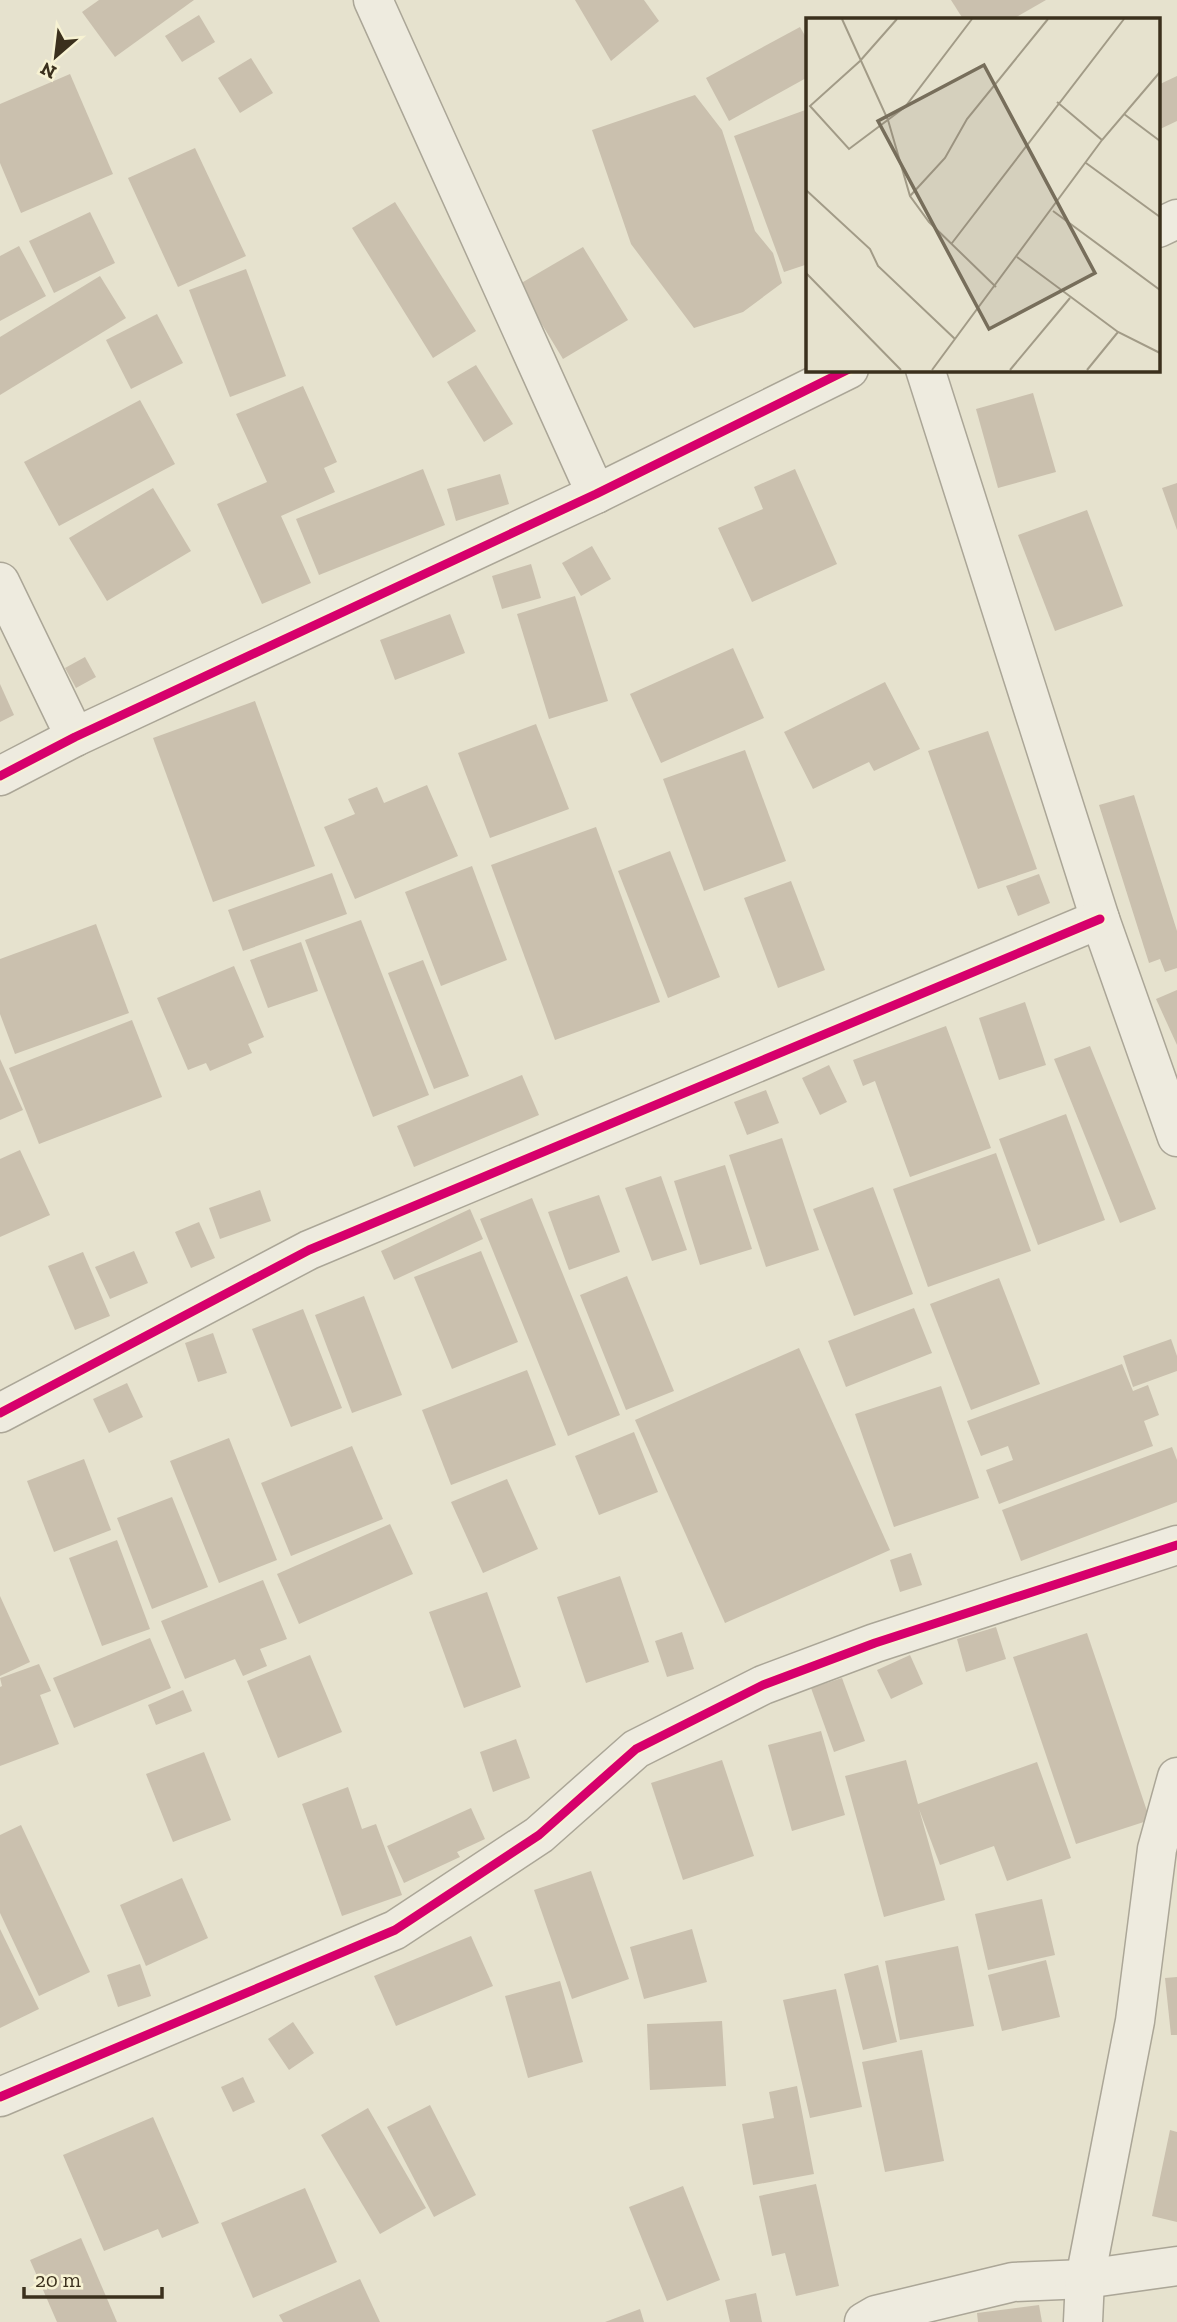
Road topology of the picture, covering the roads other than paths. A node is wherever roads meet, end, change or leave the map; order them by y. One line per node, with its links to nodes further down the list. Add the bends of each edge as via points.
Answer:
1 (373, 0): 6 (street)
2 (1177, 219): 3 (street)
3 (1160, 227)
4 (845, 371): 6 (street)
5 (926, 371): 10 (street)
6 (596, 495): 8 (street)
7 (0, 582): 8 (street)
8 (75, 737): 9 (street)
9 (0, 776)
10 (1100, 919): 11 (street); 12 (street, via 309,1250)
11 (1177, 1137)
12 (0, 1413)
13 (1177, 1545): 15 (street, via 874,1643 763,1685 636,1749 539,1835 395,1930)
14 (1177, 1777): 17 (street, via 1157,1849 1135,2021)
15 (0, 2097)
16 (1177, 2266): 17 (street)
17 (1086, 2279): 18 (street, via 1013,2282 876,2315); 19 (street)
18 (864, 2322)
19 (1083, 2322)

